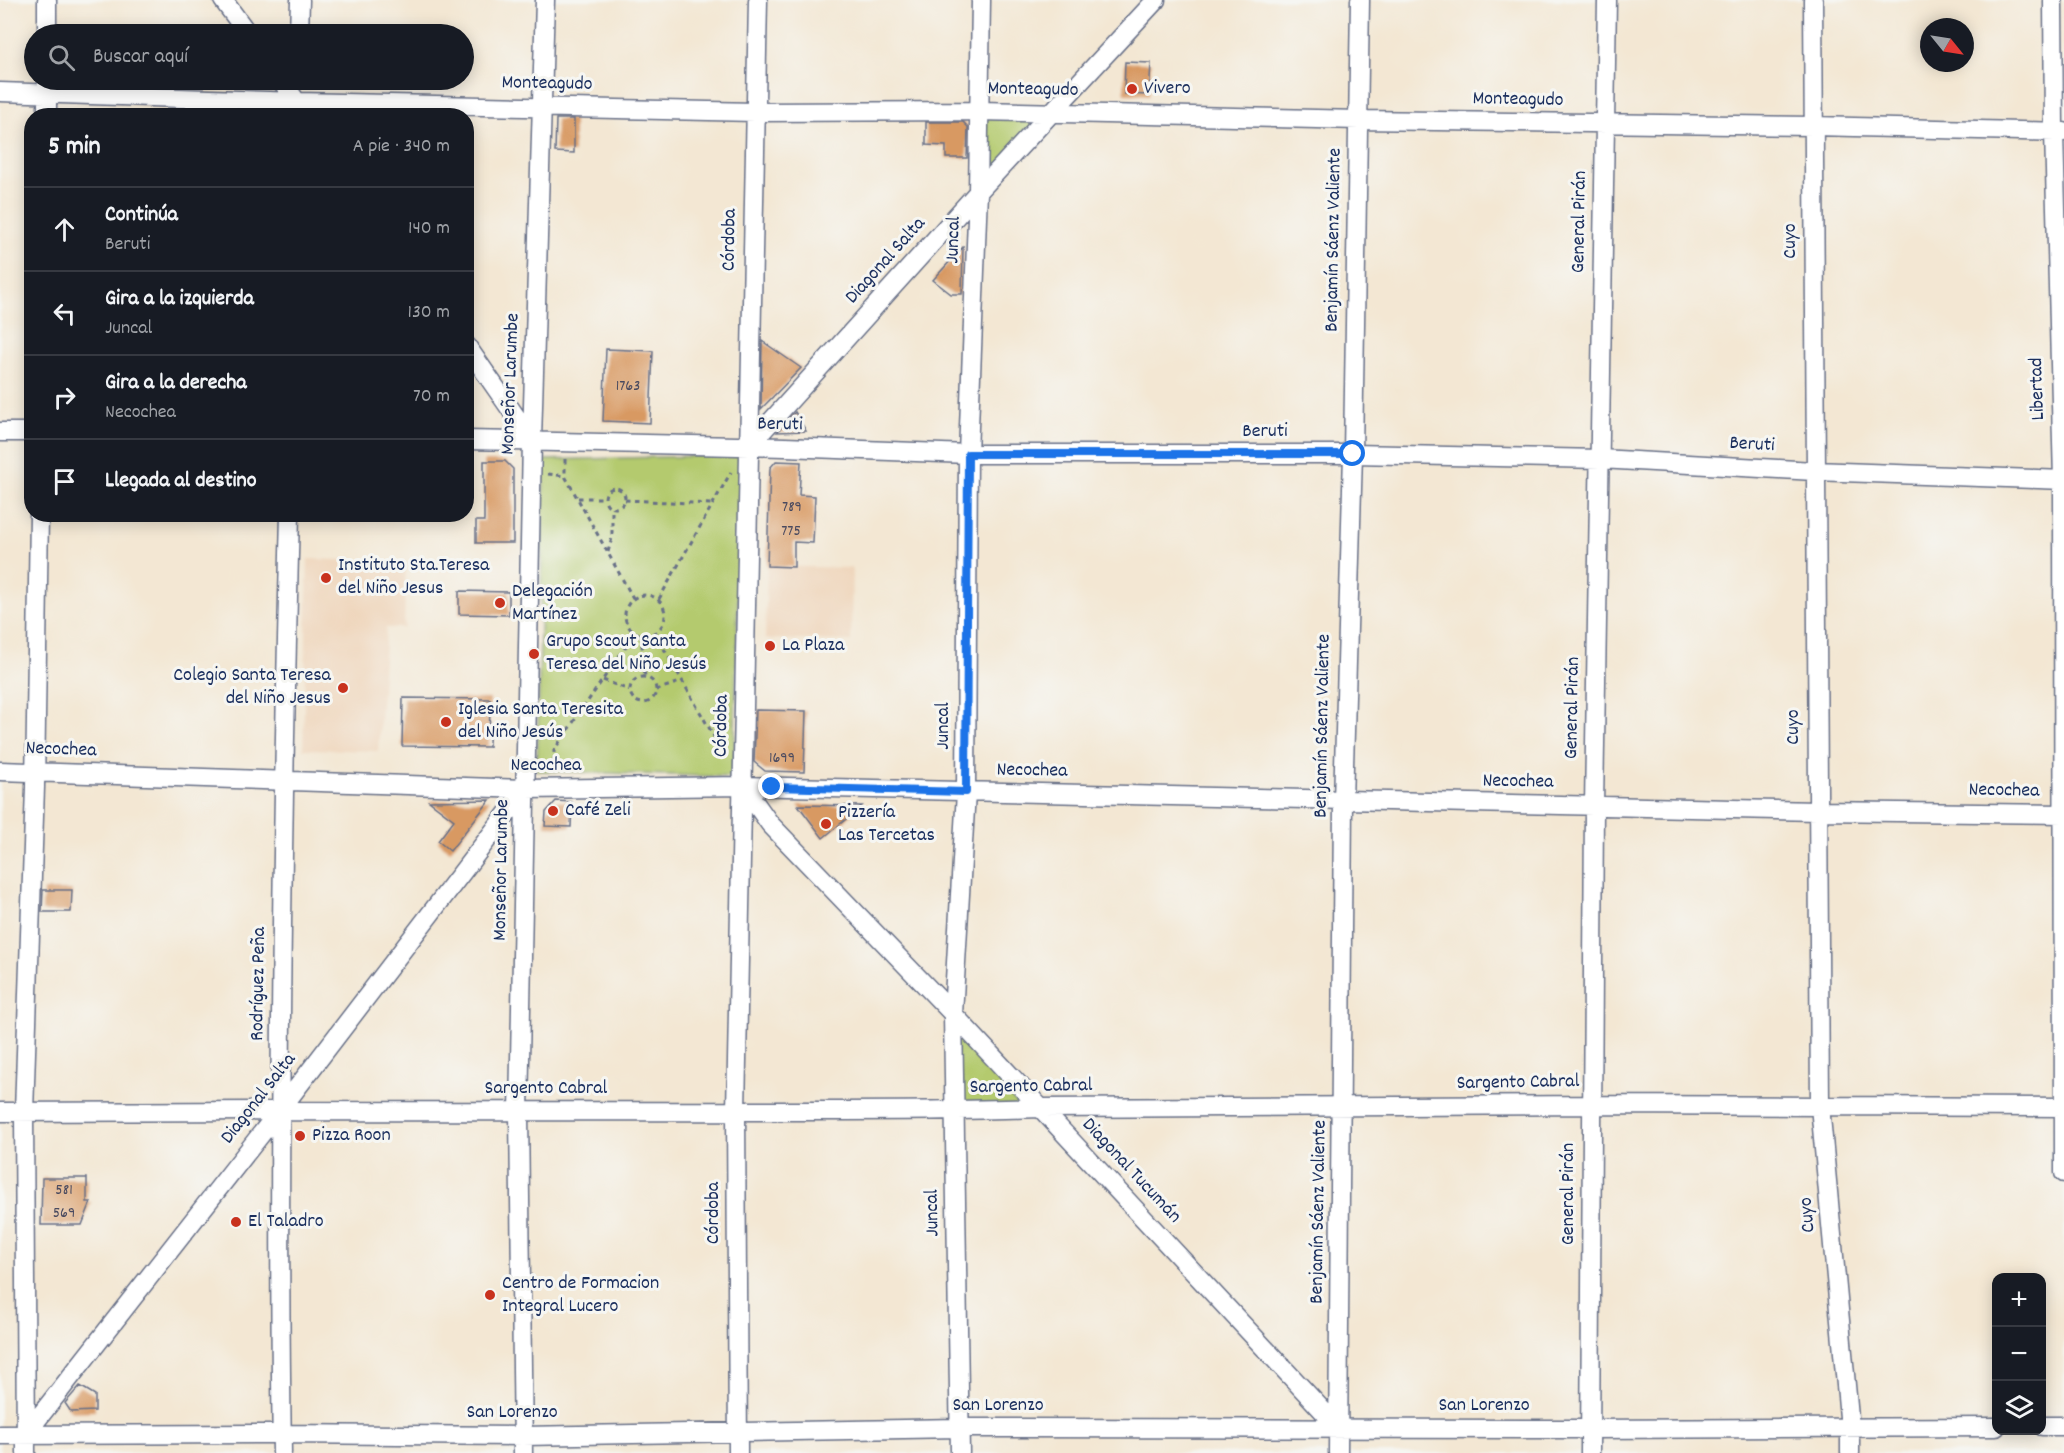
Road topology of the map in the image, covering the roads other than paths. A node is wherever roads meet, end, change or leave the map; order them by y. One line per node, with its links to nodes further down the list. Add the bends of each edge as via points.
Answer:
1 (47, 0): 12 (street)
2 (223, 0): 13 (street)
3 (300, 0): 14 (street)
4 (545, 0): 21 (street, Monseñor Larumbe)
5 (758, 0): 28 (street, Córdoba)
6 (981, 0): 27 (street, Juncal)
7 (1156, 0): 29 (street, Diagonal Salta)
8 (1360, 0): 30 (street, Benjamín Sáenz Valiente)
9 (1607, 0): 31 (street, General Pirán)
10 (1812, 0): 32 (street, Cuyo)
11 (2053, 0): 33 (street, Libertad)
12 (47, 24)
13 (241, 24)
14 (299, 24)
15 (24, 89): 20 (street, Monteagudo)
16 (47, 90): 22 (street)
17 (88, 90): 23 (street, Monteagudo)
18 (287, 90): 24 (street)
19 (299, 90): 25 (street)
20 (0, 92)
21 (543, 106): 26 (street, Monteagudo); 28 (street, Monteagudo); 39 (street, Monseñor Larumbe)
22 (46, 108)
23 (271, 108)
24 (299, 108)
25 (301, 108)
26 (446, 108)
27 (979, 111): 28 (street, Monteagudo); 29 (street, Monteagudo); 34 (street, Juncal)
28 (755, 112): 40 (street, Córdoba)
29 (1051, 113): 30 (street, Monteagudo); 34 (street, Diagonal Salta)
30 (1359, 120): 31 (street, Monteagudo); 42 (street, Benjamín Sáenz Valiente)
31 (1604, 123): 32 (street, Monteagudo); 43 (street, General Pirán)
32 (1813, 126): 33 (street, Monteagudo); 44 (street, Cuyo)
33 (2059, 131): 45 (street, Libertad)
34 (978, 192): 40 (street, Diagonal Salta); 41 (street, Juncal)
35 (474, 357): 39 (street)
36 (0, 432): 37 (street)
37 (24, 432)
38 (474, 440): 39 (street, Beruti)
39 (532, 440): 40 (street, Beruti); 52 (street, Monseñor Larumbe)
40 (741, 447): 41 (street, Beruti); 51 (street, Córdoba)
41 (968, 454): 42 (street, Beruti); 53 (street, Juncal)
42 (1353, 454): 43 (street, Beruti); 54 (street, Benjamín Sáenz Valiente)
43 (1600, 459): 44 (street, Beruti); 55 (street, General Pirán)
44 (1815, 471): 45 (street, Beruti); 56 (street, Cuyo)
45 (2064, 480): 57 (street, Libertad)
46 (39, 522): 49 (street)
47 (290, 522): 50 (street, Rodríguez Peña)
48 (0, 771): 49 (street, Necochea)
49 (34, 771): 50 (street, Necochea); 67 (street)
50 (283, 780): 52 (street, Necochea); 64 (street, Rodríguez Peña)
51 (744, 786): 52 (street, Necochea); 53 (street, Necochea); 58 (street, Diagonal Tucumán, via 770,824); 65 (street, Córdoba)
52 (526, 789): 64 (street, Diagonal Salta); 69 (street, Monseñor Larumbe)
53 (966, 792): 54 (street, Necochea); 58 (street, Juncal)
54 (1343, 801): 55 (street, Necochea); 60 (street, Benjamín Sáenz Valiente)
55 (1594, 806): 56 (street, Necochea); 59 (street, General Pirán)
56 (1817, 811): 57 (street, Necochea); 61 (street, Cuyo)
57 (2064, 814): 62 (street, Libertad)
58 (954, 1014): 63 (street, Diagonal Tucumán); 68 (street, Juncal)
59 (1592, 1105): 60 (street, Sargento Cabral); 61 (street, Sargento Cabral); 77 (street, General Pirán)
60 (1342, 1107): 63 (street, Sargento Cabral); 75 (street, Benjamín Sáenz Valiente)
61 (1820, 1107): 62 (street, Sargento Cabral); 76 (street, Cuyo)
62 (2063, 1107): 70 (street, Libertad)
63 (1041, 1108): 68 (street, Sargento Cabral); 75 (street, Diagonal Tucumán)
64 (280, 1110): 67 (street, Sargento Cabral); 69 (street, Sargento Cabral); 79 (street, Rodríguez Peña); 81 (street, Diagonal Salta)
65 (736, 1111): 68 (street, Sargento Cabral); 69 (street, Sargento Cabral); 78 (street, Córdoba)
66 (0, 1112): 67 (street, Sargento Cabral)
67 (24, 1112): 81 (street)
68 (955, 1112): 74 (street, Juncal)
69 (519, 1113): 82 (street, Monseñor Larumbe)
70 (2064, 1173)
71 (2046, 1426): 72 (street)
72 (2064, 1426)
73 (1992, 1427): 76 (street, San Lorenzo)
74 (958, 1428): 75 (street, San Lorenzo); 78 (street, San Lorenzo); 85 (street, Juncal)
75 (1339, 1428): 77 (street, San Lorenzo); 86 (street, Benjamín Sáenz Valiente)
76 (1850, 1428): 77 (street, San Lorenzo); 88 (street, Cuyo)
77 (1590, 1429): 87 (street, General Pirán)
78 (738, 1432): 82 (street, San Lorenzo); 84 (street, Córdoba)
79 (282, 1434): 81 (street, San Lorenzo); 82 (street, San Lorenzo); 83 (street, Rodríguez Peña)
80 (0, 1435): 81 (street, San Lorenzo)
81 (26, 1444)
82 (523, 1445)
83 (282, 1453)
84 (738, 1453)
85 (960, 1453)
86 (1338, 1453)
87 (1590, 1453)
88 (1850, 1453)

